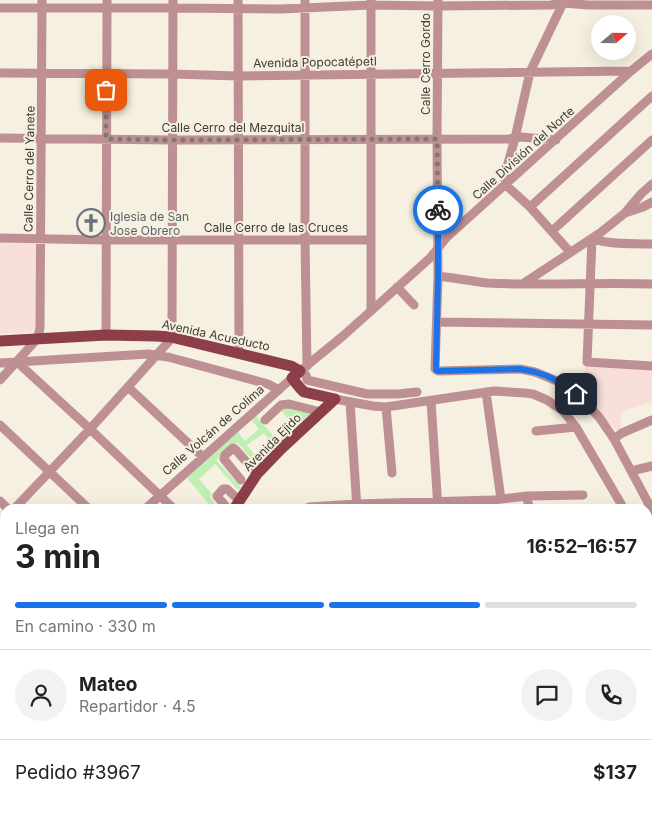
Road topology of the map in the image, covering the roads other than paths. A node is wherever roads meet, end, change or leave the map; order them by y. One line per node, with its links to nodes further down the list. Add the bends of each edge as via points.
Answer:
1 (564, 2): 3 (street, via 551,5); 9 (street); 13 (street)
2 (371, 3): 3 (street); 8 (street); 17 (street)
3 (438, 3): 18 (street, Calle Cerro Gordo)
4 (42, 4): 5 (street); 10 (street); 15 (street, Calle Cerro del Yanete)
5 (107, 4): 6 (street); 16 (street)
6 (173, 4): 7 (street); 19 (street)
7 (238, 4): 8 (street, via 281,9); 21 (street)
8 (305, 4): 20 (street)
9 (652, 5)
10 (0, 8)
11 (651, 56): 12 (street, Calle División del Norte)
12 (631, 71): 13 (street, Avenida Popocatépetl); 32 (street, Calle División del Norte)
13 (530, 72): 18 (street, Avenida Popocatépetl); 25 (street)
14 (0, 73): 15 (street, Avenida Popocatépetl)
15 (42, 73): 16 (street, Avenida Popocatépetl); 24 (street, Calle Cerro del Yanete)
16 (107, 73): 19 (street, Avenida Popocatépetl); 26 (street)
17 (371, 73): 18 (street, Avenida Popocatépetl); 20 (street, Avenida Popocatépetl); 31 (street)
18 (437, 73): 28 (street, Calle Cerro Gordo)
19 (172, 74): 21 (street, Avenida Popocatépetl); 29 (street)
20 (305, 74): 21 (street, Avenida Popocatépetl); 27 (street)
21 (238, 76): 30 (street)
22 (652, 96): 37 (street)
23 (0, 138): 24 (street, Calle Cerro del Mezquital)
24 (41, 138): 26 (street, Calle Cerro del Mezquital); 41 (street, Calle Cerro del Yanete)
25 (515, 138): 28 (street, Calle Cerro del Mezquital); 32 (street, Calle Cerro del Mezquital); 34 (street, via 504,178)
26 (106, 139): 29 (street, Calle Cerro del Mezquital); 44 (street)
27 (305, 139): 30 (street, Calle Cerro del Mezquital); 31 (street, Calle Cerro del Mezquital); 46 (street)
28 (437, 139): 31 (street, Calle Cerro del Mezquital); 49 (street, Calle Cerro Gordo)
29 (173, 140): 30 (street, Calle Cerro del Mezquital); 45 (street)
30 (239, 140): 42 (street)
31 (371, 140): 47 (street)
32 (556, 140): 34 (street, Calle División del Norte)
33 (652, 140): 39 (street)
34 (507, 184): 37 (street); 49 (street, Calle División del Norte)
35 (652, 184): 38 (street)
36 (652, 202): 38 (street)
37 (530, 207): 39 (street)
38 (625, 213): 43 (street)
39 (552, 231): 50 (street)
40 (0, 238): 41 (street, Calle Cerro de las Cruces)
41 (40, 239): 44 (street, Calle Cerro de las Cruces); 63 (street, Calle Cerro del Yanete)
42 (239, 239): 45 (street, Calle Cerro de las Cruces); 46 (street, Calle Cerro de las Cruces); 65 (street)
43 (592, 239): 48 (street); 50 (street); 53 (street)
44 (106, 240): 45 (street, Calle Cerro de las Cruces); 61 (street)
45 (173, 240): 62 (street)
46 (305, 240): 47 (street, Calle Cerro de las Cruces); 70 (street)
47 (371, 240): 57 (street)
48 (652, 244)
49 (438, 248): 51 (street, Calle Cerro Gordo); 55 (street, Calle División del Norte)
50 (570, 252): 52 (street)
51 (438, 276): 52 (street); 58 (street)
52 (523, 284): 53 (street)
53 (590, 284): 54 (street); 59 (street)
54 (652, 284)
55 (397, 287): 56 (street); 57 (street, Calle División del Norte)
56 (414, 305)
57 (370, 312): 70 (street, Calle División del Norte)
58 (437, 322): 59 (street); 87 (street, via 436,370 520,369 547,376 576,394 599,417)
59 (589, 324): 60 (street); 69 (street, via 587,362)
60 (652, 325)
61 (106, 335): 62 (main road, Avenida Acueducto); 63 (main road, Avenida Acueducto)
62 (171, 337): 65 (main road, Avenida Acueducto); 66 (street)
63 (38, 338): 64 (main road, Avenida Acueducto); 67 (street)
64 (0, 341)
65 (239, 354): 70 (main road, Avenida Acueducto, via 287,365)
66 (157, 355): 67 (street); 72 (street); 73 (street, via 268,384)
67 (17, 362): 68 (street); 71 (street); 85 (street)
68 (0, 363)
69 (652, 366)
70 (300, 372): 73 (street, Calle Volcán de Colima); 74 (street, Avenida Acueducto, via 306,375 307,380 358,392); 76 (main road, Avenida Acueducto, via 304,392)
71 (0, 380)
72 (128, 388): 85 (street); 88 (street)
73 (279, 390): 88 (street, Calle Volcán de Colima)
74 (417, 392)
75 (486, 392): 77 (street, Avenida Acueducto); 84 (street, Avenida Acueducto, via 525,393 540,397 556,405); 98 (street)
76 (335, 399): 78 (street, Avenida Acueducto); 80 (main road, Avenida Ejido)
77 (431, 401): 79 (street, Avenida Acueducto); 107 (street)
78 (350, 402): 79 (street, Avenida Acueducto); 106 (street)
79 (386, 407): 93 (street)
80 (321, 412): 81 (street, via 285,404); 92 (main road, Avenida Ejido)
81 (265, 420)
82 (652, 420): 87 (street, via 622,432)
83 (0, 425): 91 (street)
84 (576, 427): 86 (street); 110 (street, Avenida Acueducto)
85 (90, 429): 91 (street); 95 (street)
86 (536, 431)
87 (614, 439): 90 (street)
88 (202, 457): 95 (street, Calle Volcán de Colima)
89 (652, 466): 90 (street)
90 (631, 471): 111 (street)
91 (50, 472): 99 (street); 100 (street)
92 (257, 474): 94 (street, via 232,448 224,459); 105 (main road, Avenida Ejido)
93 (392, 474)
94 (241, 480)
95 (160, 495): 101 (street, Calle Volcán de Colima); 102 (street)
96 (583, 495): 97 (street)
97 (527, 496): 98 (street); 109 (street)
98 (501, 499): 108 (street)
99 (19, 504)
100 (84, 504)
101 (150, 504)
102 (169, 504)
103 (224, 504): 104 (street, via 217,496 223,489 228,489)
104 (236, 504)
105 (237, 504)
106 (357, 504)
107 (438, 504)
108 (448, 504)
109 (528, 504)
110 (621, 504)
111 (649, 504)

